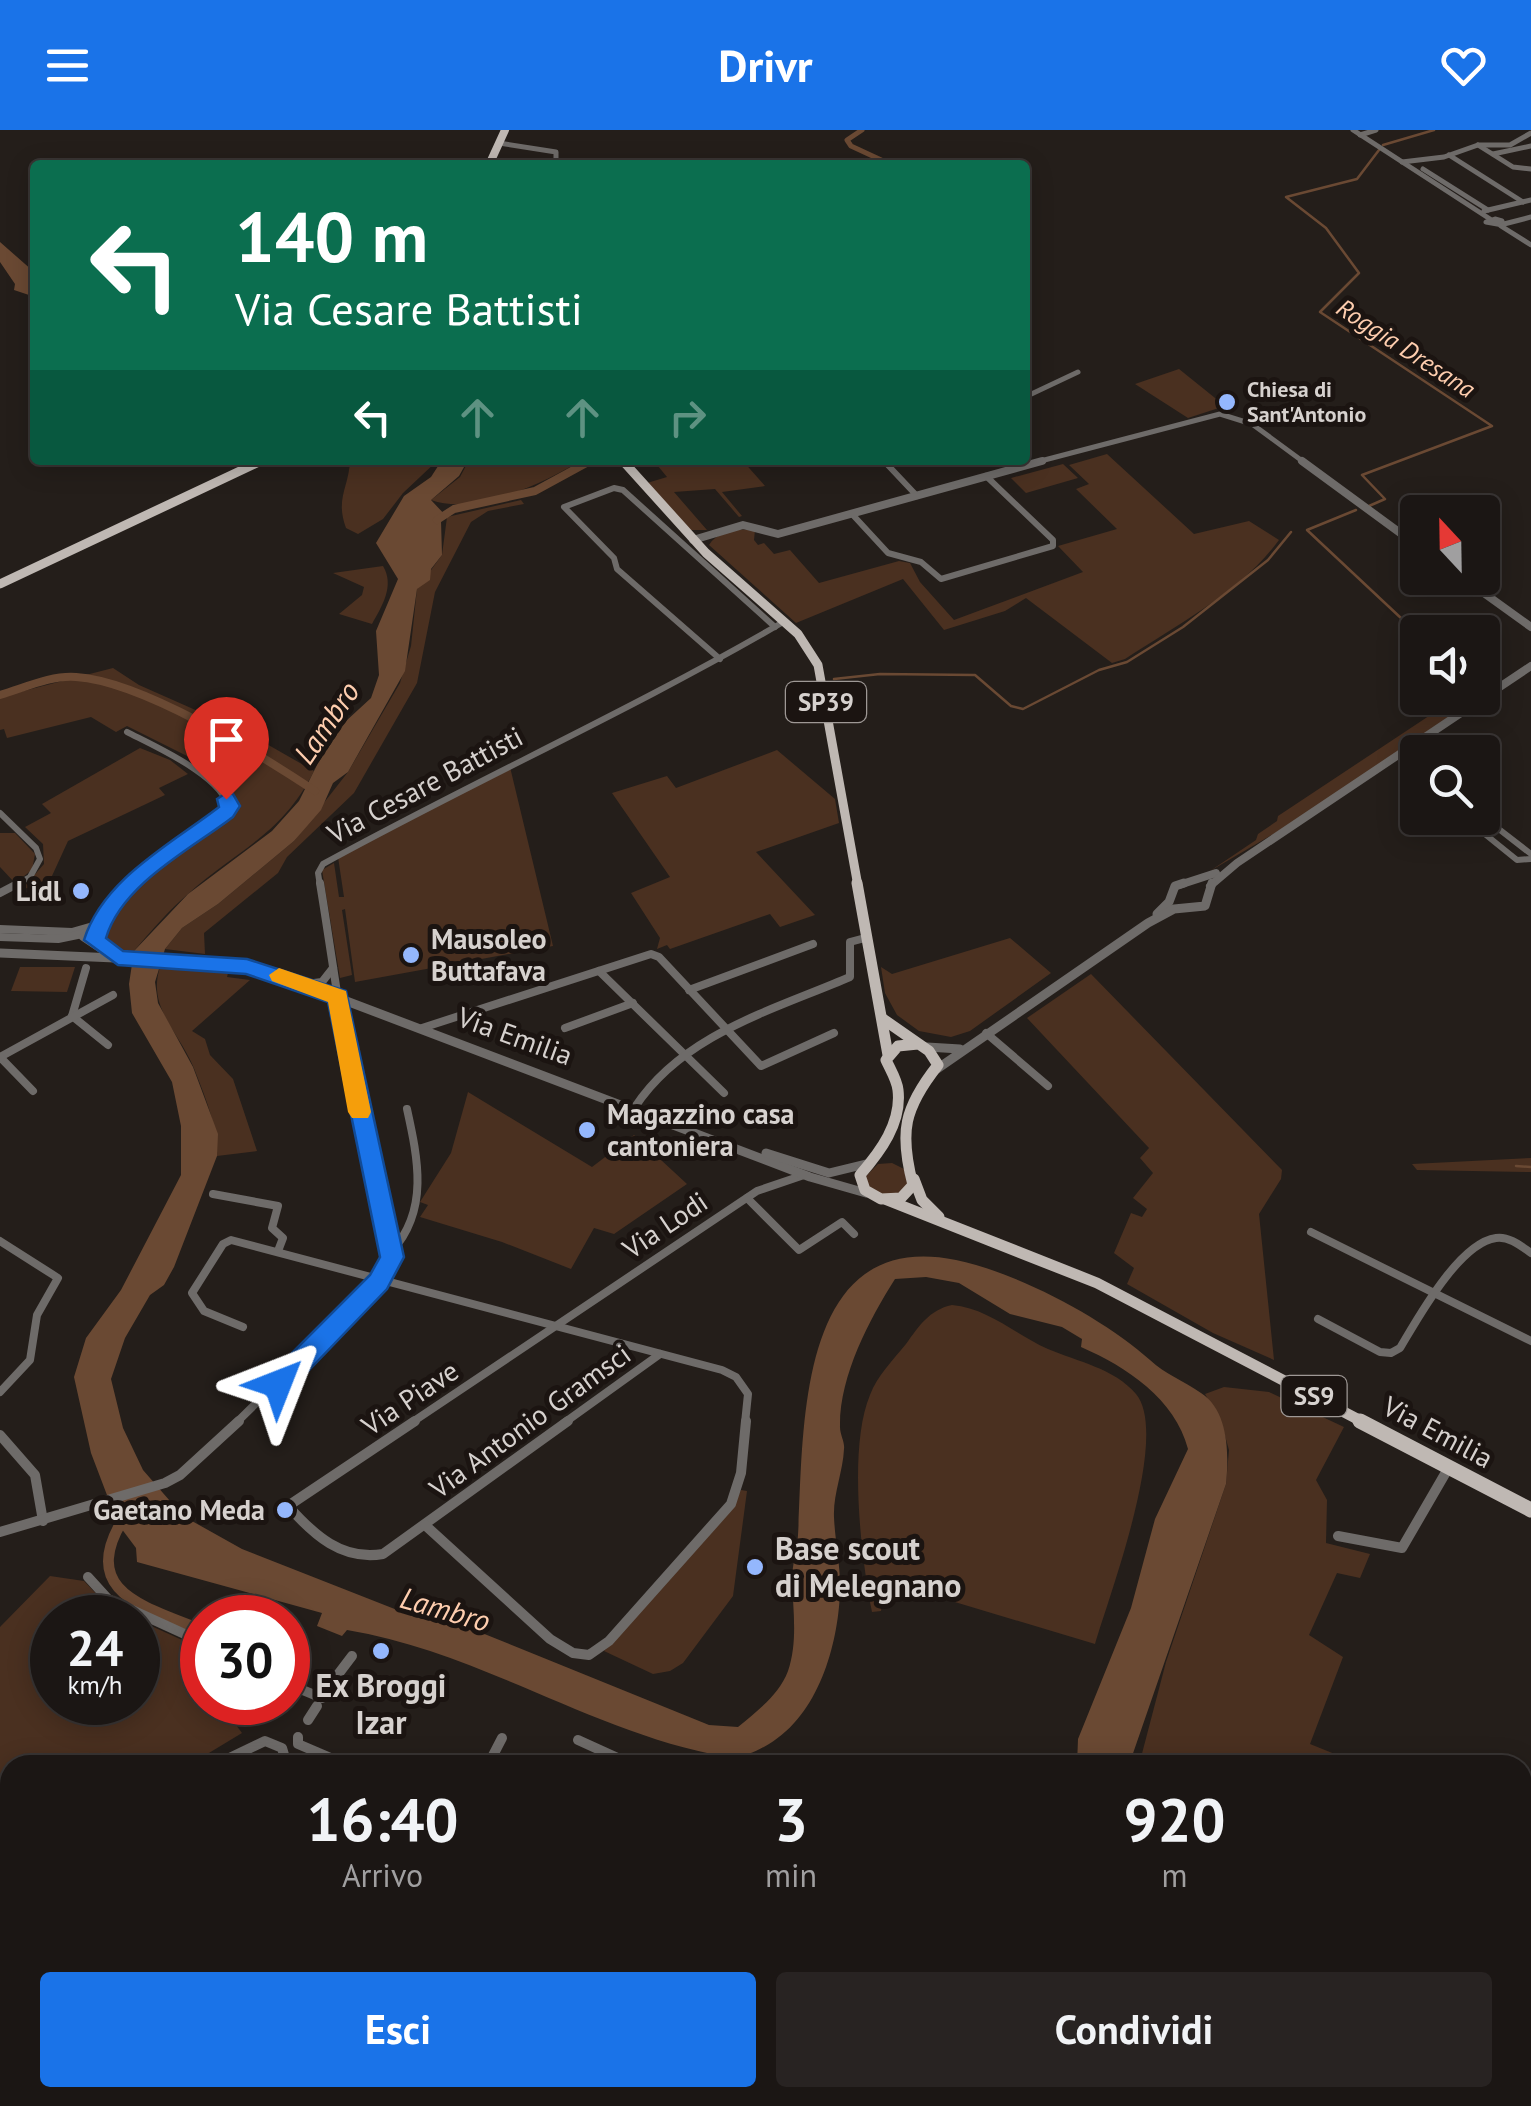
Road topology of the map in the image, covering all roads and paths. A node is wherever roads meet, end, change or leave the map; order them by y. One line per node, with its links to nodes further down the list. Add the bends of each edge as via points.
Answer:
1 (505, 130): 6 (main road)
2 (1353, 130): 5 (street)
3 (1376, 130): 5 (street)
4 (1526, 132): 7 (street, via 1510,145)
5 (1360, 135): 13 (street)
6 (499, 143): 11 (main road); 12 (street, via 559,154)
7 (1478, 145): 9 (street); 10 (street)
8 (1531, 146): 9 (street)
9 (1493, 154): 15 (street)
10 (1449, 155): 13 (street); 17 (street)
11 (492, 160)
12 (557, 160)
13 (1405, 164): 19 (street)
14 (1422, 169): 18 (street)
15 (1531, 170)
16 (1531, 200): 17 (street)
17 (1523, 202): 18 (street)
18 (1488, 210): 19 (street)
19 (1480, 212): 21 (street)
20 (1528, 218): 21 (street)
21 (1502, 223): 22 (street)
22 (1531, 245)
23 (1078, 372): 24 (street)
24 (1030, 394)
25 (1030, 464): 34 (street, via 1203,416 1229,416 1252,424)
26 (251, 465): 38 (main road)
27 (626, 465): 35 (main road, SP39)
28 (887, 465): 31 (street)
29 (1026, 465): 30 (street)
30 (986, 476): 31 (street); 32 (street, via 1055,544 941,580 921,562 888,553)
31 (917, 496): 32 (street)
32 (852, 514): 33 (street, via 778,534 748,525)
33 (714, 533): 35 (street)
34 (1400, 533)
35 (693, 540): 40 (main road, SP39)
36 (614, 558): 37 (street); 37 (street, via 627,564); 40 (street, via 563,510 567,504 623,490)
37 (628, 574): 43 (street)
38 (0, 584)
39 (1487, 595): 41 (street)
40 (776, 626): 42 (main road, SP39); 42 (street); 43 (street, Via Cesare Battisti)
41 (1531, 627)
42 (798, 634): 64 (main road, SP39, via 823,683)
43 (720, 659): 70 (street, Via Cesare Battisti, via 330,859 318,873)
44 (1531, 666): 52 (street)
45 (128, 732): 58 (street, via 196,770 230,806 146,870)
46 (0, 813): 47 (street)
47 (10, 823): 48 (street); 55 (street, via 36,848 39,863 30,877)
48 (0, 828)
49 (1500, 831): 51 (street)
50 (1486, 835): 51 (street, via 1517,860)
51 (1531, 857)
52 (1236, 863): 53 (street); 54 (street)
53 (1188, 882): 54 (street); 56 (street)
54 (1208, 892): 57 (street, via 1205,906)
55 (0, 893)
56 (1171, 895): 57 (street); 59 (street)
57 (1186, 908): 59 (street)
58 (101, 921): 60 (street, via 75,932); 61 (street)
59 (1148, 923): 83 (street)
60 (0, 929)
61 (95, 930): 63 (street); 66 (street)
62 (0, 937): 63 (street)
63 (82, 937): 66 (street)
64 (866, 938): 78 (main road, SP39); 81 (street, via 850,942 852,974)
65 (814, 944): 73 (street)
66 (97, 946): 68 (street)
67 (0, 953): 68 (street, Via Emilia)
68 (122, 958): 72 (street, Via Emilia, via 247,967)
69 (86, 968): 77 (street)
70 (334, 968): 72 (street, via 322,982); 75 (street, Via Cesare Battisti)
71 (599, 970): 73 (street, via 656,955); 76 (street); 79 (street)
72 (302, 984): 75 (street, Via Emilia)
73 (689, 990): 81 (street)
74 (113, 996): 77 (street)
75 (338, 997): 79 (street, Via Emilia); 109 (street, Via Cesare Battisti)
76 (633, 1003): 80 (street); 88 (street)
77 (72, 1016): 84 (street); 89 (street)
78 (884, 1019): 85 (main road); 87 (main road, SP39)
79 (422, 1028): 95 (street, Via Emilia)
80 (565, 1028)
81 (728, 1032): 82 (street, via 761,1066); 88 (street)
82 (834, 1033)
83 (986, 1034): 86 (street); 92 (street)
84 (108, 1045)
85 (922, 1046): 86 (street); 87 (main road, via 898,1046); 91 (main road, via 936,1057)
86 (967, 1046): 91 (street)
87 (888, 1054): 90 (main road, SP39)
88 (686, 1055): 94 (street); 95 (street, via 662,1070)
89 (0, 1057): 93 (street)
90 (889, 1070): 91 (main road, via 910,1082); 98 (main road, SP39, via 898,1090 892,1126 884,1148)
91 (933, 1073): 100 (main road, via 914,1094 906,1124 903,1148)
92 (1048, 1086)
93 (34, 1092)
94 (724, 1093)
95 (635, 1107): 97 (street, Via Emilia)
96 (407, 1109): 109 (street, via 417,1209)
97 (660, 1116): 98 (street, Via Emilia, via 812,1170 839,1173); 99 (street, Via Emilia)
98 (868, 1163): 100 (main road, via 893,1158); 102 (main road, via 860,1180)
99 (805, 1175): 102 (street, Via Emilia); 103 (street, Via Lodi)
100 (913, 1175): 104 (main road, via 906,1194); 105 (main road, via 926,1205)
101 (213, 1194): 110 (street, via 278,1206 272,1228 284,1238)
102 (869, 1194): 104 (main road)
103 (747, 1198): 107 (street, via 799,1250 842,1222); 115 (street, Via Lodi)
104 (887, 1200): 105 (main road, Via Emilia / SS9)
105 (942, 1220): 121 (main road, Via Emilia / SS9, via 1098,1283)
106 (1311, 1232): 113 (street)
107 (854, 1234)
108 (0, 1240): 119 (street, via 58,1278 38,1312 28,1364)
109 (392, 1251): 112 (street)
110 (278, 1252): 112 (street); 116 (street, via 228,1240 197,1280 192,1293 204,1312)
111 (1531, 1253): 113 (street, via 1507,1239 1488,1239)
112 (378, 1282): 115 (street); 124 (street, via 188,1468 168,1482)
113 (1432, 1292): 114 (street, via 1391,1353); 117 (street)
114 (1318, 1320)
115 (557, 1326): 118 (street); 122 (street, Via Piave)
116 (243, 1328)
117 (1531, 1341)
118 (660, 1354): 125 (street, Via Antonio Gramsci); 125 (street, via 726,1372 745,1388 741,1473 730,1504 600,1648 584,1656 544,1634)
119 (0, 1392)
120 (0, 1434): 124 (street, via 35,1475)
121 (1449, 1467): 123 (main road, Via Emilia / SS9); 127 (street, via 1402,1548)
122 (288, 1506): 125 (street, Via Antonio Gramsci, via 321,1540 364,1558 386,1552)
123 (1531, 1510)
124 (42, 1520): 126 (street)
125 (425, 1525)
126 (0, 1532)
127 (1338, 1536)
128 (88, 1577): 129 (street, via 108,1599)
129 (180, 1632)
130 (352, 1656): 132 (street)
131 (310, 1693): 132 (street)
132 (322, 1698): 133 (street)
133 (310, 1717)
134 (298, 1737): 139 (street, via 298,1744)
135 (502, 1738): 140 (street)
136 (578, 1740): 141 (street)
137 (234, 1755): 138 (street, via 261,1741)
138 (284, 1755)
139 (321, 1755)
140 (493, 1755)
141 (611, 1755)

